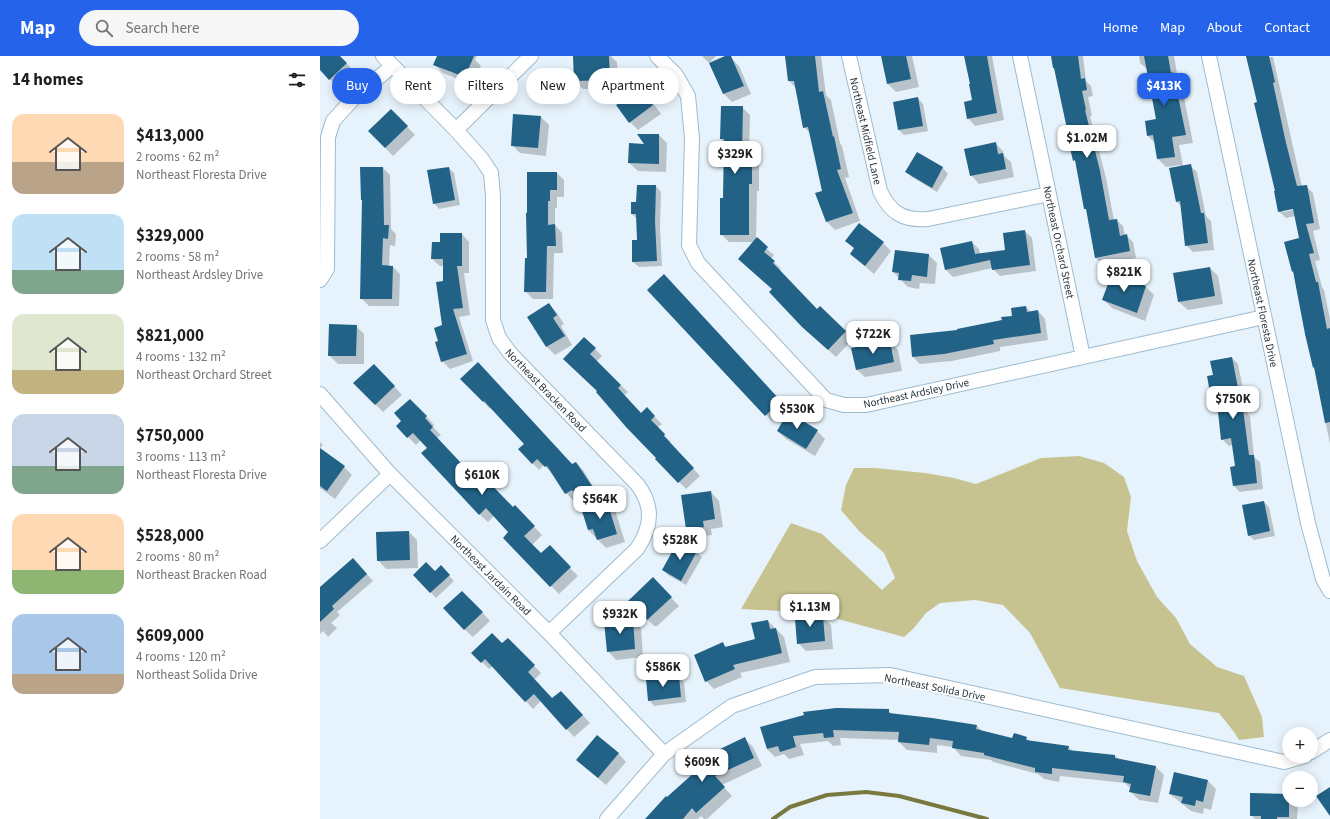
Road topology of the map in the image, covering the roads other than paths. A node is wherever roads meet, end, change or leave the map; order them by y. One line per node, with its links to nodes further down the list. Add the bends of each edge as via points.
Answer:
1 (531, 56): 7 (street)
2 (657, 56): 11 (street, Northeast Ardsley Drive, via 676,75 688,96 692,138 689,245 698,263 826,400 844,406 866,405)
3 (849, 56): 8 (street, Northeast Midfield Lane, via 880,191 892,210 908,218 928,219)
4 (1020, 56): 8 (street, Northeast Orchard Street)
5 (1209, 56): 10 (street, Northeast Floresta Drive)
6 (388, 61): 7 (street, Northeast Bracken Road); 9 (street, via 333,121 328,137 327,269)
7 (456, 130): 16 (street, Northeast Bracken Road, via 487,166 493,182 492,302 493,320 499,338 510,353 636,484 646,499 649,510 647,530 636,549)
8 (1049, 194): 11 (street, Northeast Orchard Street)
9 (320, 280)
10 (1264, 317): 11 (street, Northeast Ardsley Drive); 15 (street, Northeast Floresta Drive, via 1308,523 1323,579)
11 (1083, 357)
12 (320, 394): 13 (street, Northeast Jardain Road)
13 (390, 474): 14 (street); 16 (street, Northeast Jardain Road)
14 (320, 541)
15 (1330, 591)
16 (548, 633): 19 (street, Northeast Jardain Road)
17 (1330, 740): 18 (street)
18 (1318, 748)
19 (664, 754): 20 (street, Northeast Solida Drive, via 732,706 815,677 890,675); 21 (street, Northeast Solida Drive)
20 (1282, 762)
21 (607, 819)

